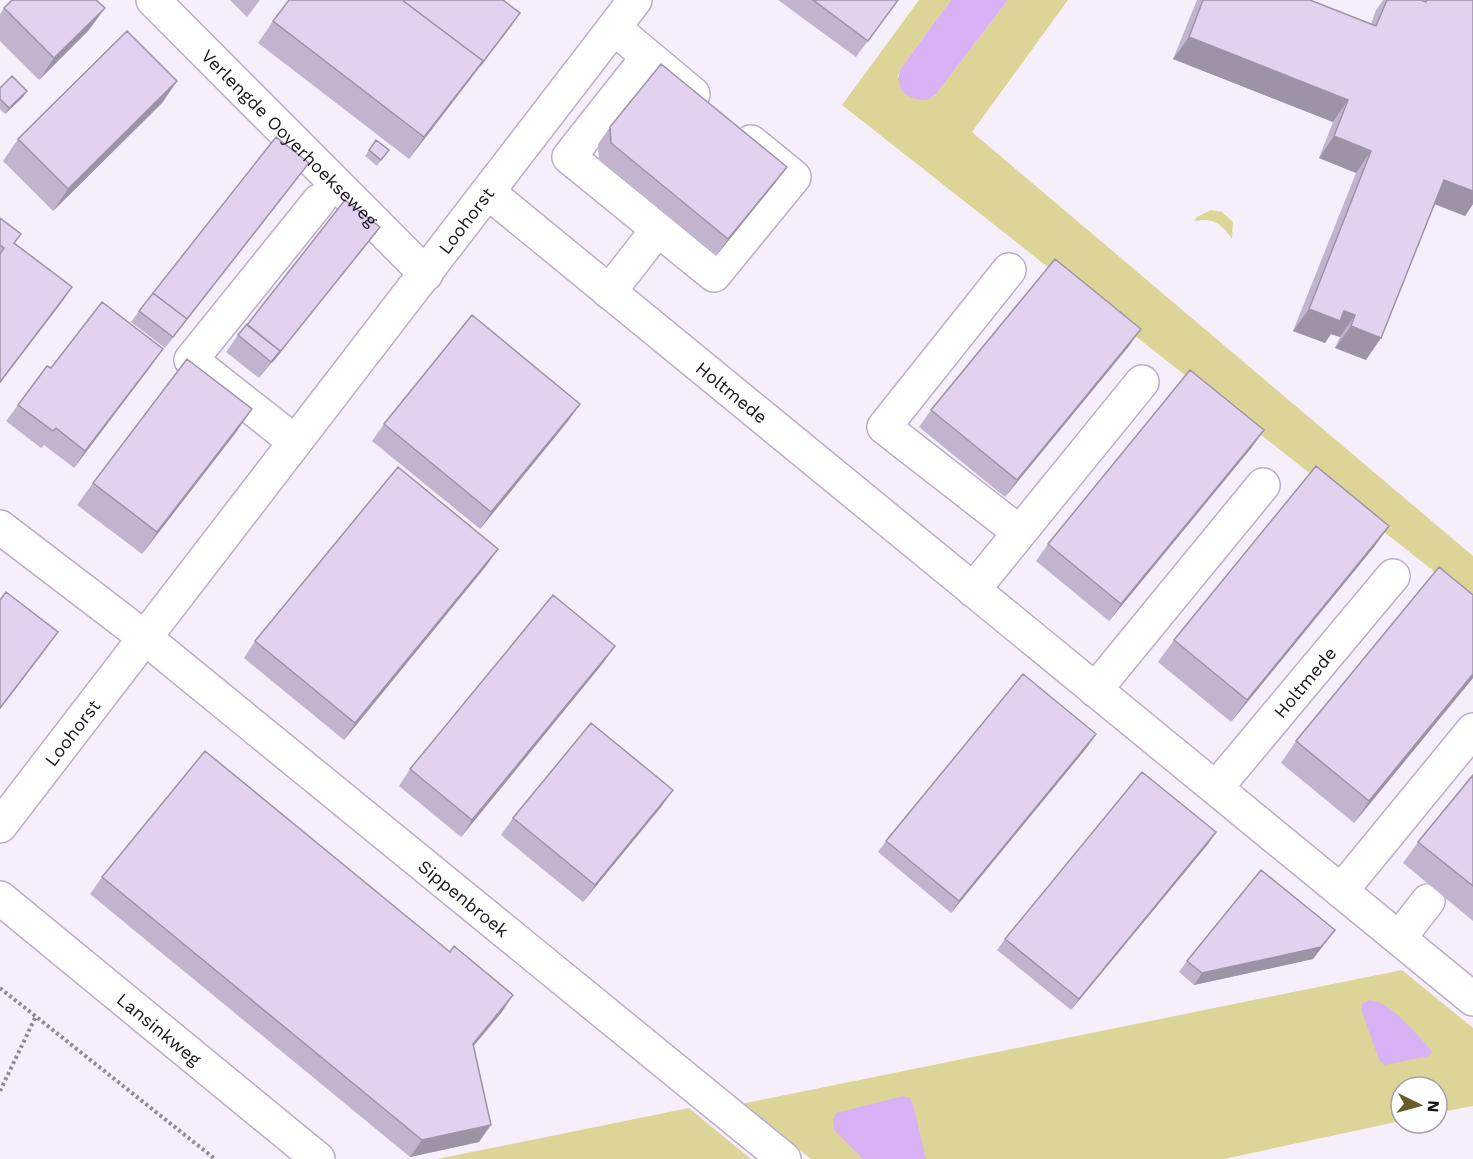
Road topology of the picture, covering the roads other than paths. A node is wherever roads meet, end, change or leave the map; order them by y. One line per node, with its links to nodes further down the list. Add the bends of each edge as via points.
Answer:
1 (153, 0): 9 (street, Verlengde Ooyerhoekseweg)
2 (635, 0): 3 (street, Loohorst)
3 (614, 28): 4 (street); 5 (street, Loohorst)
4 (648, 57): 7 (street, via 569,157); 7 (street, via 794,177 714,274)
5 (489, 193): 9 (street, Loohorst); 10 (street, Holtmede)
6 (319, 201): 12 (street, via 191,360)
7 (658, 229): 10 (street)
8 (1009, 270): 15 (street, via 884,427)
9 (426, 274): 12 (street, Loohorst)
10 (609, 292): 17 (street, Holtmede)
11 (1142, 382): 15 (street)
12 (294, 441): 18 (street, Loohorst)
13 (1263, 485): 19 (street)
14 (0, 527): 18 (street)
15 (1019, 532): 17 (street)
16 (1393, 576): 21 (street, Holtmede)
17 (973, 590): 19 (street, Holtmede)
18 (144, 637): 22 (street, Loohorst); 29 (street, Sippenbroek)
19 (1095, 690): 21 (street, Holtmede)
20 (1473, 730): 23 (street)
21 (1216, 788): 23 (street, Holtmede)
22 (0, 826)
23 (1341, 891): 26 (street, Holtmede)
24 (0, 898): 28 (street, Lansinkweg)
25 (1428, 901): 26 (street)
26 (1399, 938): 27 (street, Holtmede)
27 (1473, 999)
28 (318, 1159)
29 (784, 1159)

